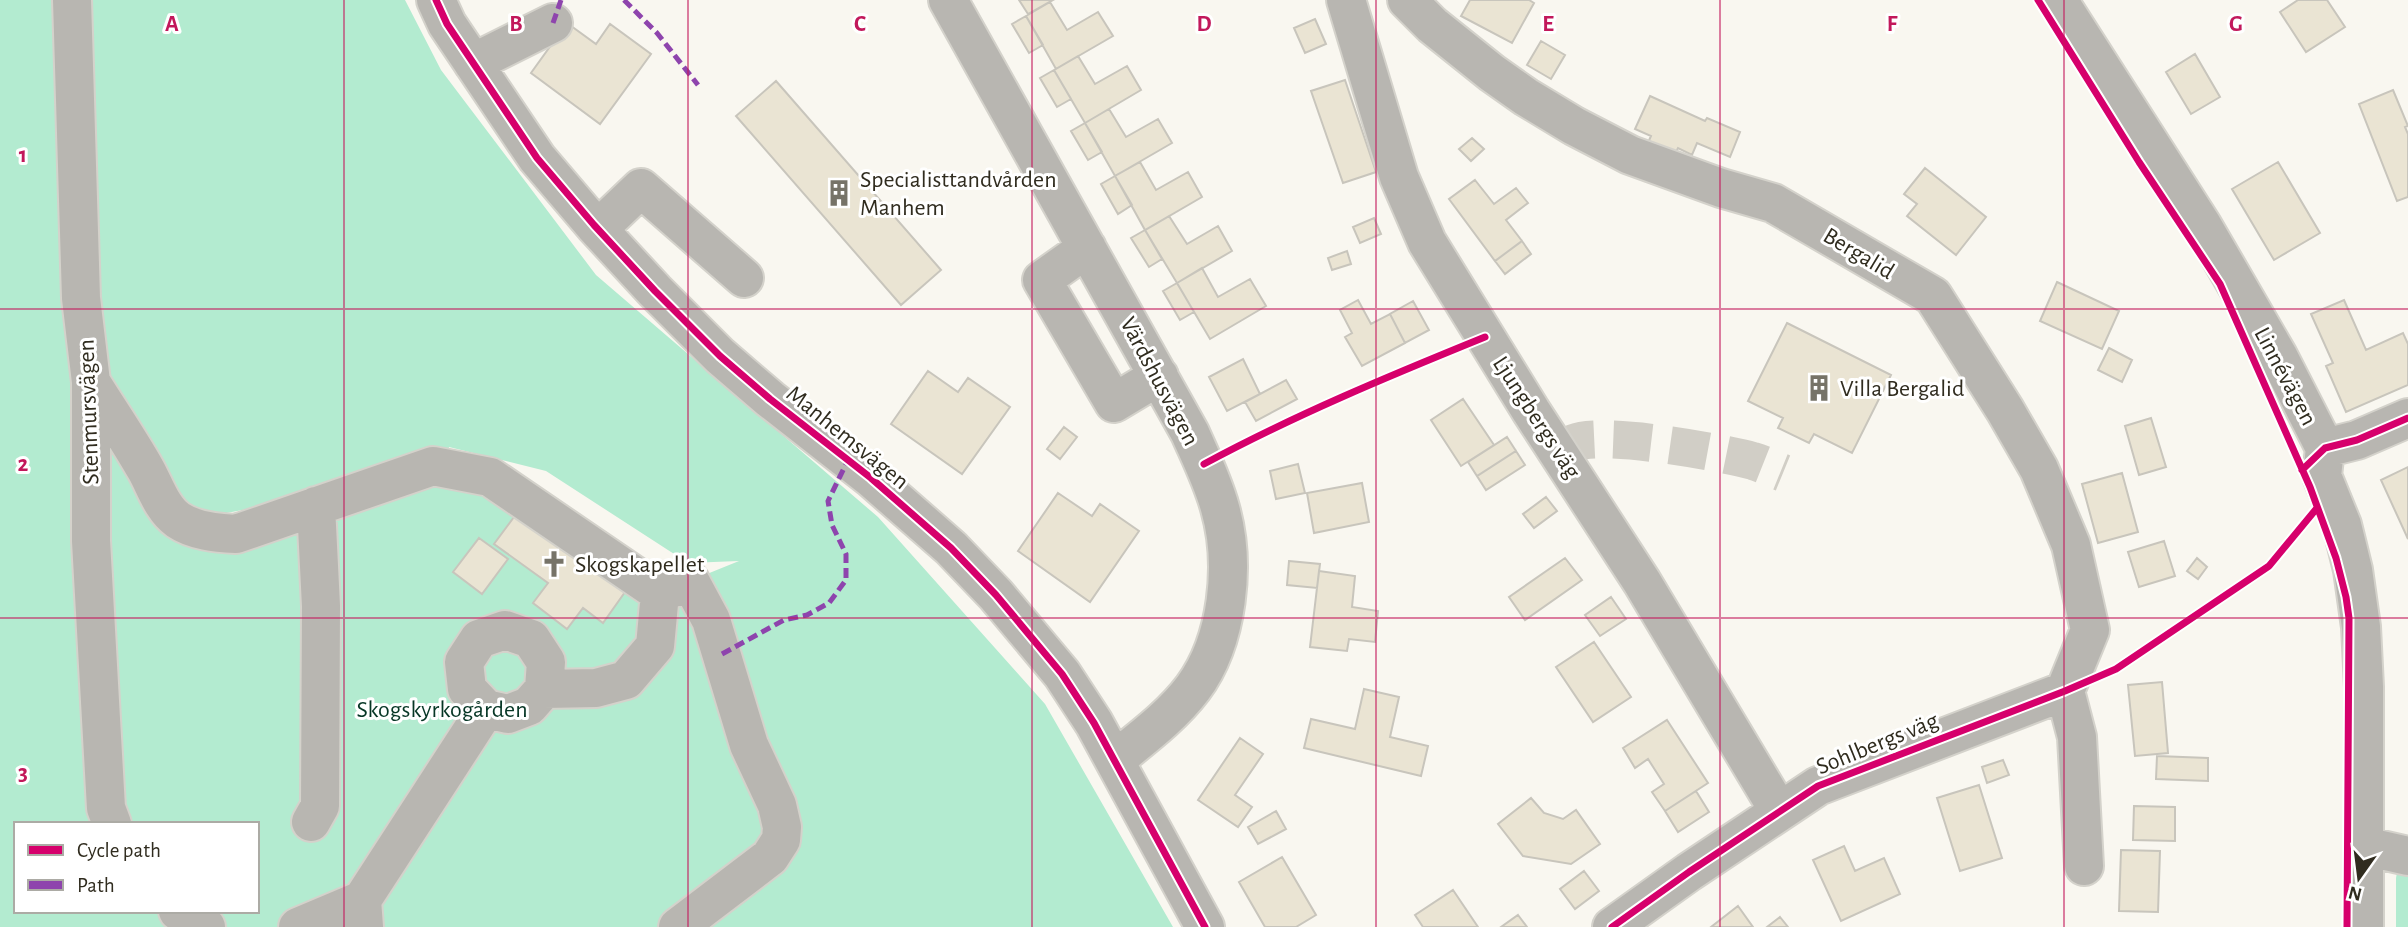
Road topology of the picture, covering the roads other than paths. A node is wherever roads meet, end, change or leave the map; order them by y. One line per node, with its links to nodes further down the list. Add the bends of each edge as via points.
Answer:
1 (72, 0): 13 (street, Stenmursvägen, via 81,298)
2 (436, 0): 8 (street, Manhemsvägen)
3 (948, 0): 10 (street, Värdshusvägen)
4 (1346, 0): 22 (street, Ljungbergs väg, via 1399,177 1427,242 1614,536)
5 (1407, 0): 19 (street, Bergalid, via 1492,73 1574,126 1630,155 1773,203 1933,296 2039,469 2071,545 2090,630)
6 (2058, 0): 15 (street, Linnévägen, via 2202,225)
7 (553, 23): 8 (street)
8 (473, 63): 9 (street, Manhemsvägen, via 537,158)
9 (598, 229): 11 (street, via 641,188); 21 (street, Manhemsvägen, via 720,356 951,548 1062,674)
10 (1087, 248): 12 (street, Värdshusvägen); 12 (street, via 1042,279 1114,403)
11 (744, 278)
12 (1159, 376): 21 (street, Värdshusvägen, via 1190,433 1220,508 1227,591 1221,630 1192,690)
13 (91, 382): 16 (street, via 158,496 178,520 209,532 236,534); 23 (street, Stenmursvägen, via 91,541)
14 (2408, 418): 15 (street)
15 (2325, 448): 25 (street, Linnévägen, via 2322,476 2342,525 2361,627)
16 (316, 506): 17 (street, via 433,466 490,477); 24 (street, via 321,606 320,806)
17 (660, 593): 18 (street, via 655,646 626,680 596,688); 32 (street, via 690,581 711,620 749,745 777,805 782,827 781,840 770,857)
18 (544, 689): 20 (street, via 529,706 508,714); 20 (street, via 546,662 531,639 505,630 492,634 479,639 464,662 467,689)
19 (2066, 691): 22 (street, Sohlbergs väg, via 1836,777); 27 (street, via 2077,737)
20 (486, 709): 29 (street)
21 (1115, 760): 33 (street, Manhemsvägen)
22 (1779, 811): 34 (street, Sohlbergs väg)
23 (110, 822)
24 (311, 822)
25 (2364, 846): 26 (street); 35 (street, Linnévägen)
26 (2408, 856)
27 (2084, 866)
28 (182, 913): 30 (street)
29 (363, 914): 31 (street)
30 (206, 927)
31 (298, 927)
32 (678, 927)
33 (1205, 927)
34 (1612, 927)
35 (2364, 927)

